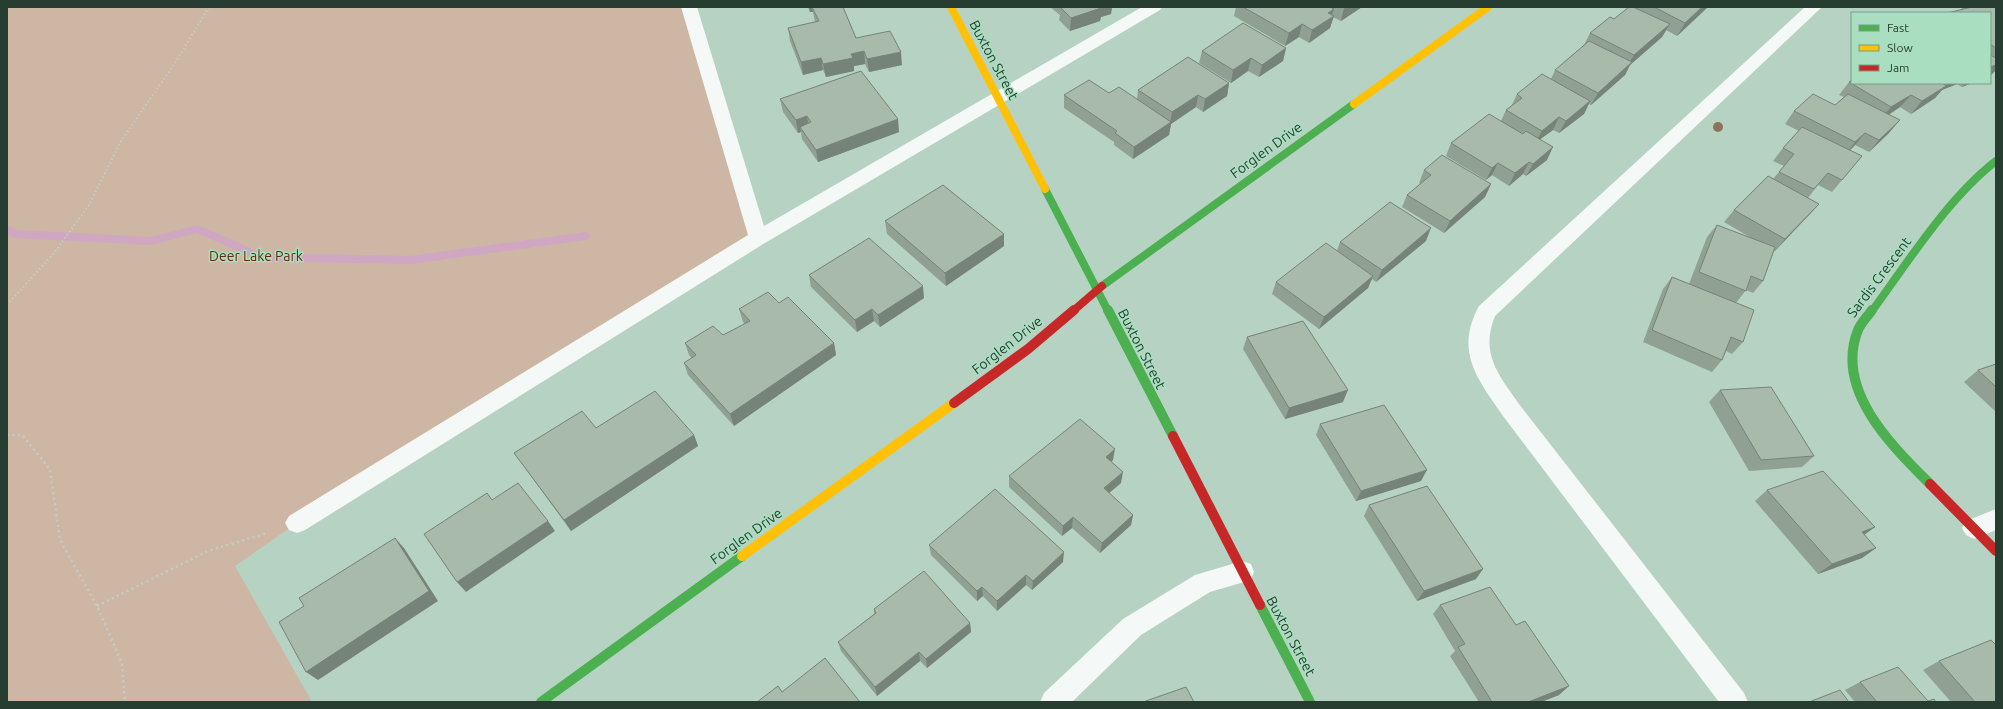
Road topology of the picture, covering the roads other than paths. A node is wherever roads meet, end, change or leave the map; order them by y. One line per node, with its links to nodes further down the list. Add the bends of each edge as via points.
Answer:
1 (689, 7): 8 (lane)
2 (951, 7): 6 (street, Buxton Street)
3 (1154, 7): 6 (lane)
4 (1488, 7): 9 (street, Forglen Drive)
5 (1814, 7): 18 (lane, via 1486,312 1479,330 1478,345 1482,362 1511,410)
6 (998, 98): 8 (lane); 9 (street, Buxton Street)
7 (1996, 161): 12 (street, Sardis Crescent, via 1979,174 1950,206 1858,329 1852,345 1854,381 1877,424 1896,449)
8 (758, 238): 11 (lane)
9 (1096, 291): 14 (street, Buxton Street); 15 (street, Forglen Drive, via 1028,349)
10 (1996, 519): 12 (lane)
11 (297, 523)
12 (1974, 528): 13 (street, Sardis Crescent)
13 (1996, 551)
14 (1242, 572): 16 (lane, via 1204,583 1132,627); 17 (street, Buxton Street)
15 (541, 702)
16 (1053, 702)
17 (1310, 702)
18 (1735, 702)

